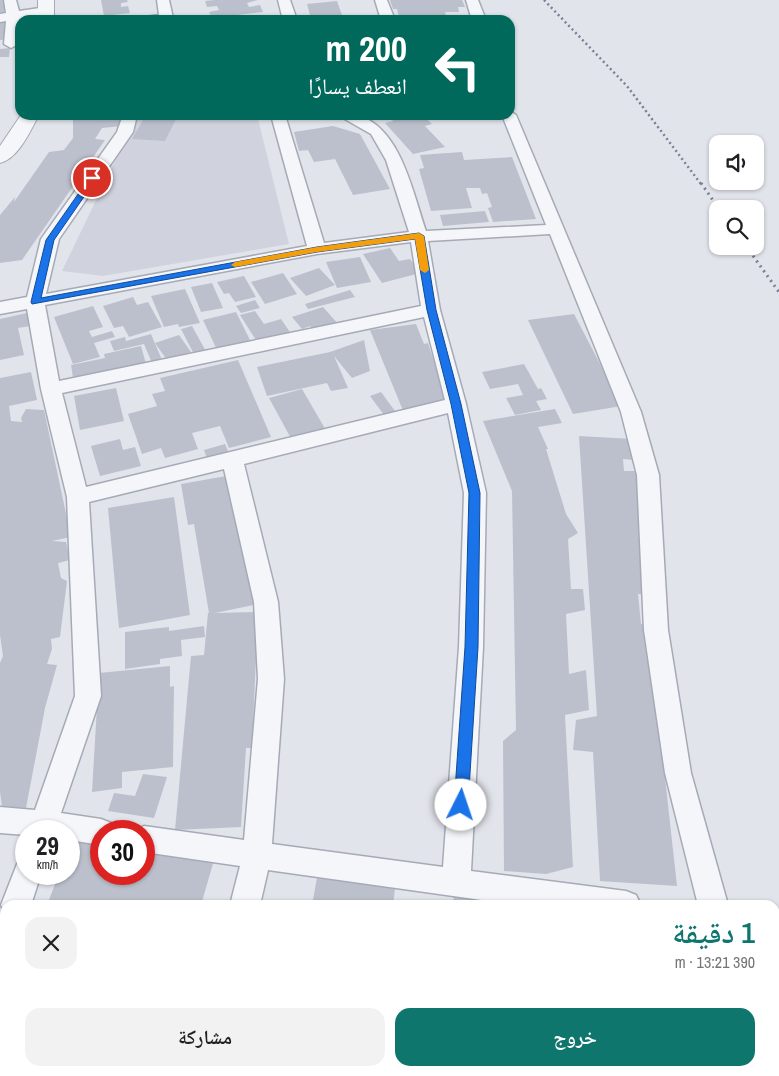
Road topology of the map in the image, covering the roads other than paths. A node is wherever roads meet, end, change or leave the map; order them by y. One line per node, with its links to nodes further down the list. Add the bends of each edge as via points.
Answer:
1 (10, 0): 12 (street)
2 (162, 0): 8 (street)
3 (284, 0): 9 (street)
4 (381, 0): 10 (street)
5 (472, 0): 11 (street)
6 (46, 10): 7 (street)
7 (17, 15)
8 (165, 15)
9 (288, 15)
10 (386, 15)
11 (477, 15)
12 (6, 17): 13 (street)
13 (10, 44)
14 (27, 120): 19 (street)
15 (129, 120): 23 (street, via 125,132 50,240)
16 (279, 120): 22 (street)
17 (357, 120): 21 (street, via 377,131 394,160)
18 (508, 120): 20 (street)
19 (0, 157)
20 (557, 229): 21 (street); 40 (street, via 631,412 648,475 656,630 678,773)
21 (419, 236): 22 (street); 25 (street)
22 (317, 249): 23 (street)
23 (35, 302): 24 (street); 26 (street)
24 (0, 308)
25 (431, 310): 26 (street); 27 (street)
26 (51, 389): 29 (street)
27 (456, 404): 28 (street); 35 (street, via 475,493 472,647)
28 (232, 459): 29 (street); 34 (street, via 266,602 271,679)
29 (78, 498): 31 (street, via 88,696)
30 (0, 820): 32 (street)
31 (45, 820)
32 (15, 822)
33 (155, 840): 34 (street)
34 (257, 856): 35 (street); 38 (street)
35 (456, 884): 39 (street)
36 (23, 885): 37 (street)
37 (18, 900)
38 (247, 900)
39 (586, 900)
40 (712, 900)

